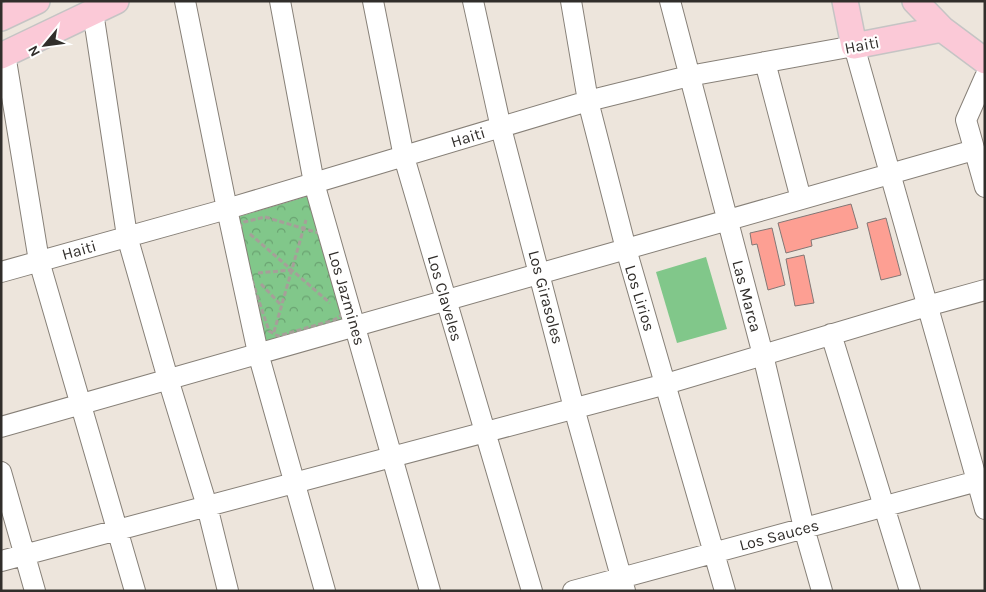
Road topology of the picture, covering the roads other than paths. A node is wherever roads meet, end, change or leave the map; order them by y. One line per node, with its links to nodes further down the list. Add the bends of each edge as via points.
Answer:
1 (116, 1): 11 (main road)
2 (185, 1): 28 (street)
3 (280, 1): 25 (street, Los Jazmines)
4 (373, 1): 23 (street, Los Claveles)
5 (474, 1): 21 (street, Los Girasoles)
6 (571, 1): 20 (street, Los Lirios)
7 (670, 1): 18 (street, Las Marca)
8 (845, 1): 14 (main road)
9 (915, 1): 13 (main road)
10 (28, 3): 12 (main road)
11 (94, 12): 15 (main road); 30 (street)
12 (1, 18)
13 (942, 29): 14 (main road, Haiti); 16 (main road)
14 (854, 46): 17 (street, Haiti); 24 (street)
15 (3, 55): 32 (street)
16 (985, 61)
17 (765, 62): 18 (street, Haiti); 27 (street)
18 (689, 76): 20 (street, Haiti); 29 (street, Las Marca)
19 (985, 78): 22 (street, via 966,120)
20 (588, 101): 21 (street, Haiti); 31 (street, Los Lirios)
21 (501, 128): 23 (street, Haiti); 34 (street, Los Girasoles)
22 (974, 150): 24 (street); 26 (street)
23 (404, 157): 25 (street, Haiti); 36 (street, Los Claveles)
24 (890, 174): 27 (street); 37 (street)
25 (314, 183): 28 (street, Haiti); 38 (street, Los Jazmines)
26 (985, 187)
27 (801, 199): 29 (street)
28 (227, 209): 30 (street, Haiti); 40 (street)
29 (727, 220): 31 (street); 41 (street, Las Marca)
30 (127, 236): 32 (street, Haiti); 42 (street)
31 (626, 249): 34 (street); 43 (street, Los Lirios)
32 (39, 261): 33 (street, Haiti); 44 (street)
33 (1, 272)
34 (540, 273): 36 (street); 45 (street, Los Girasoles)
35 (985, 290): 37 (street)
36 (446, 300): 38 (street); 47 (street, Los Claveles)
37 (927, 306): 39 (street); 50 (street)
38 (349, 320): 40 (street); 48 (street, Los Jazmines)
39 (831, 334): 41 (street); 53 (street)
40 (258, 354): 42 (street); 51 (street)
41 (763, 355): 43 (street); 55 (street, Las Marca)
42 (168, 379): 44 (street); 52 (street)
43 (666, 384): 45 (street); 57 (street, Los Lirios)
44 (80, 404): 46 (street); 56 (street)
45 (574, 408): 47 (street); 60 (street, Los Girasoles)
46 (1, 426)
47 (484, 432): 48 (street); 66 (street, Los Claveles)
48 (391, 457): 51 (street); 65 (street, Los Jazmines)
49 (1, 472): 58 (street)
50 (981, 480): 53 (street, Los Sauces); 54 (street)
51 (295, 482): 52 (street); 64 (street)
52 (207, 506): 56 (street); 63 (street)
53 (884, 506): 55 (street, Los Sauces); 70 (street)
54 (985, 509)
55 (804, 528): 57 (street, Los Sauces); 69 (street, Las Marca)
56 (117, 530): 58 (street); 62 (street)
57 (714, 552): 60 (street, Los Sauces); 68 (street, Los Lirios)
58 (24, 555): 59 (street); 61 (street)
59 (1, 561)
60 (623, 584): 67 (street, Los Sauces)
61 (35, 591)
62 (134, 591)
63 (228, 591)
64 (325, 591)
65 (430, 591)
66 (532, 591)
67 (573, 591)
68 (724, 591)
69 (822, 591)
70 (910, 591)

